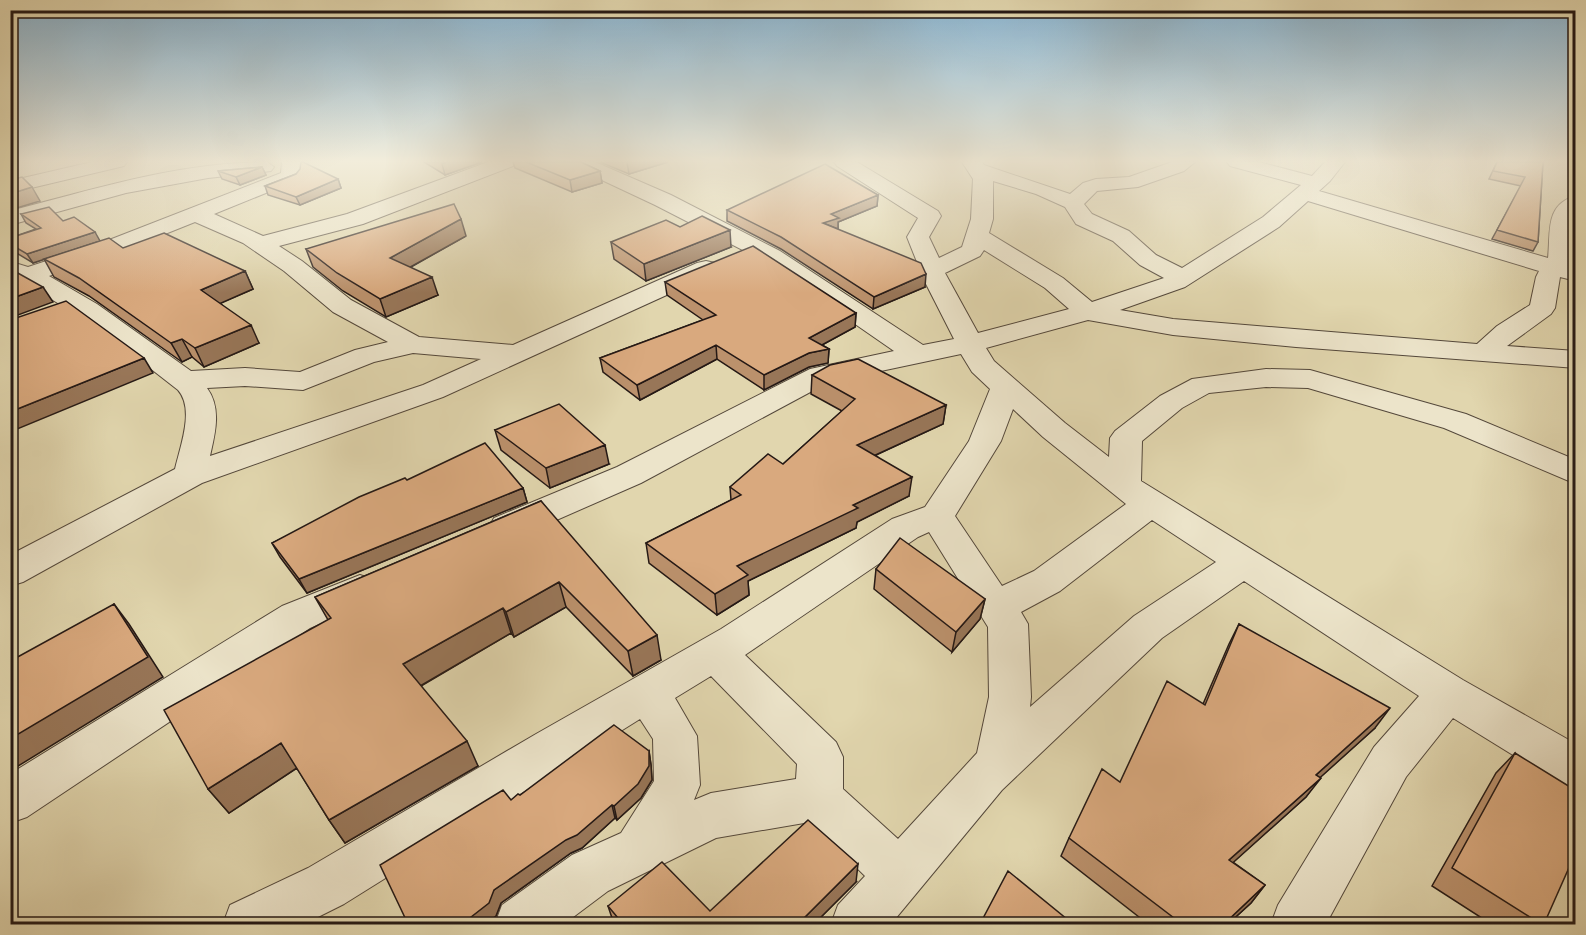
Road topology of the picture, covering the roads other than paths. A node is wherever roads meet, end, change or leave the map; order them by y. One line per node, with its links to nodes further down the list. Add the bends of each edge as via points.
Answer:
1 (55, 206): 12 (street)
2 (217, 206): 11 (street)
3 (391, 206): 14 (street)
4 (674, 206): 15 (street)
5 (913, 206): 16 (street, via 930,216 918,237)
6 (982, 206): 13 (street)
7 (1075, 206): 19 (street, via 1084,219 1121,236 1148,260)
8 (1290, 206): 19 (street, via 1271,222)
9 (1364, 206): 17 (street)
10 (1572, 206): 17 (street, via 1561,217 1560,257)
11 (195, 214): 14 (street); 18 (street, via 112,248)
12 (10, 218)
13 (977, 235): 16 (street, via 972,251); 21 (street, via 1054,283)
14 (259, 244): 24 (street, via 342,306)
15 (755, 247): 26 (street); 27 (street)
16 (932, 270): 23 (street)
17 (1564, 271): 25 (street, via 1548,277 1542,308)
18 (16, 275): 20 (street)
19 (1183, 278): 21 (street)
20 (79, 303): 22 (street); 30 (street)
21 (1088, 312): 23 (street); 25 (street, via 1173,327)
22 (49, 314)
23 (969, 344): 27 (street); 31 (street, via 981,366)
24 (413, 345): 26 (street); 30 (street, via 364,356 303,381 245,377)
25 (1484, 352): 28 (street); 29 (street)
26 (515, 354): 33 (street, via 433,391)
27 (917, 354): 36 (street, via 820,375 629,475)
28 (1575, 360)
29 (1575, 373)
30 (183, 380): 33 (street, via 197,395 201,417)
31 (1006, 387): 34 (street); 35 (street, via 985,441)
32 (1575, 473): 34 (street, via 1455,421 1310,379 1266,378 1202,385 1171,402 1126,438)
33 (190, 475): 38 (street)
34 (1137, 495): 37 (street); 40 (street, via 1047,581)
35 (937, 516): 40 (street); 41 (street, via 905,528)
36 (478, 539)
37 (1244, 562): 43 (street); 44 (street, via 1148,627)
38 (10, 572)
39 (392, 576): 47 (street, via 296,617)
40 (996, 607): 44 (street, via 1008,624 1010,697)
41 (715, 652): 42 (street); 46 (street, via 820,757)
42 (647, 692): 48 (street, via 675,736 677,785); 50 (street, via 326,886)
43 (1448, 693): 45 (street); 53 (street, via 1390,762)
44 (998, 764): 49 (street)
45 (1575, 769)
46 (819, 798): 48 (street, via 711,816); 49 (street)
47 (10, 801)
48 (638, 851): 51 (street, via 590,873)
49 (900, 875): 52 (street)
50 (249, 924)
51 (521, 924)
52 (857, 924)
53 (1297, 924)

